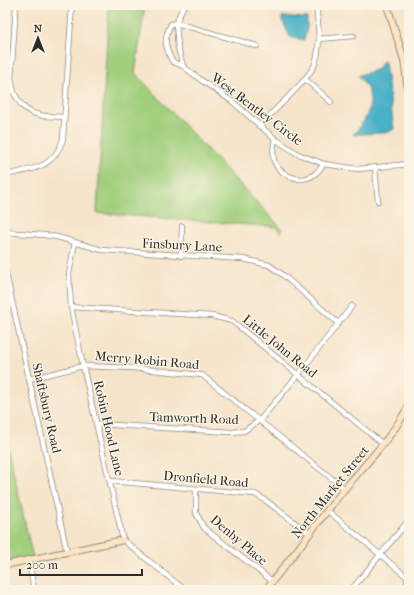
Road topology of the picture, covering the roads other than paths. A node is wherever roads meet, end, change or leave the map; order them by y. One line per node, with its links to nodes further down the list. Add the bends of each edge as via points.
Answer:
1 (16, 5): 14 (street, via 11,78 14,93 22,106 32,113)
2 (72, 5): 14 (street)
3 (185, 5): 6 (street)
4 (316, 5): 8 (street)
5 (387, 5): 12 (street, via 404,60)
6 (176, 23): 9 (street); 10 (street, via 178,48); 10 (street, West Bentley Circle, via 171,24 167,31 167,52 173,62)
7 (354, 36): 8 (street)
8 (319, 39): 11 (street, via 316,62)
9 (257, 46)
10 (183, 66): 15 (street, West Bentley Circle, via 233,102)
11 (305, 79): 13 (street); 15 (street)
12 (409, 98)
13 (331, 102)
14 (64, 117): 20 (street, via 63,139 55,156 36,168)
15 (259, 126): 16 (street, West Bentley Circle)
16 (275, 139): 17 (street, West Bentley Circle, via 298,154); 17 (street, via 273,156 281,172 294,178 306,179 317,173)
17 (324, 164): 19 (street, West Bentley Circle, via 358,169)
18 (409, 164): 19 (street, West Bentley Circle)
19 (375, 168): 22 (street)
20 (5, 175)
21 (5, 182): 23 (street)
22 (378, 201)
23 (5, 204)
24 (182, 226): 27 (street)
25 (5, 232): 26 (street, Finsbury Lane, via 44,235)
26 (75, 242): 27 (street, Finsbury Lane, via 102,250); 30 (street, Robin Hood Lane, via 69,274)
27 (181, 256): 31 (street, Finsbury Lane, via 243,259 269,265)
28 (5, 269): 34 (street, Shaftsbury Road)
29 (352, 306): 31 (street, Tamworth Road)
30 (71, 308): 32 (street, Robin Hood Lane); 33 (street, Little John Road, via 212,316 232,321)
31 (338, 323): 33 (street, Tamworth Road)
32 (83, 366): 34 (street, Merry Robin Road); 36 (street, Merry Robin Road, via 202,374); 37 (street, Robin Hood Lane)
33 (298, 375): 36 (street, Tamworth Road); 38 (street, Little John Road)
34 (29, 379): 46 (street, Shaftsbury Road)
35 (409, 406): 38 (street, North Market Street)
36 (260, 420): 37 (street, Tamworth Road, via 244,431 231,432); 41 (street, Merry Robin Road)
37 (97, 424): 39 (street, Robin Hood Lane)
38 (383, 444): 41 (street, North Market Street)
39 (111, 481): 40 (street, Dronfield Road); 45 (street, Robin Hood Lane)
40 (196, 489): 44 (street, Dronfield Road, via 255,494); 51 (street, Denby Place, via 196,513 204,528)
41 (345, 489): 42 (street, North Market Street)
42 (328, 511): 44 (street, North Market Street); 47 (street)
43 (409, 520): 47 (street)
44 (310, 534): 51 (street, North Market Street)
45 (123, 540): 46 (street); 53 (street)
46 (67, 552): 48 (street)
47 (380, 554): 50 (street); 55 (street)
48 (29, 560): 49 (street); 52 (street)
49 (5, 566)
50 (408, 577): 56 (street)
51 (272, 581): 54 (street, North Market Street)
52 (34, 590)
53 (185, 590)
54 (265, 590)
55 (351, 590)
56 (408, 590)

